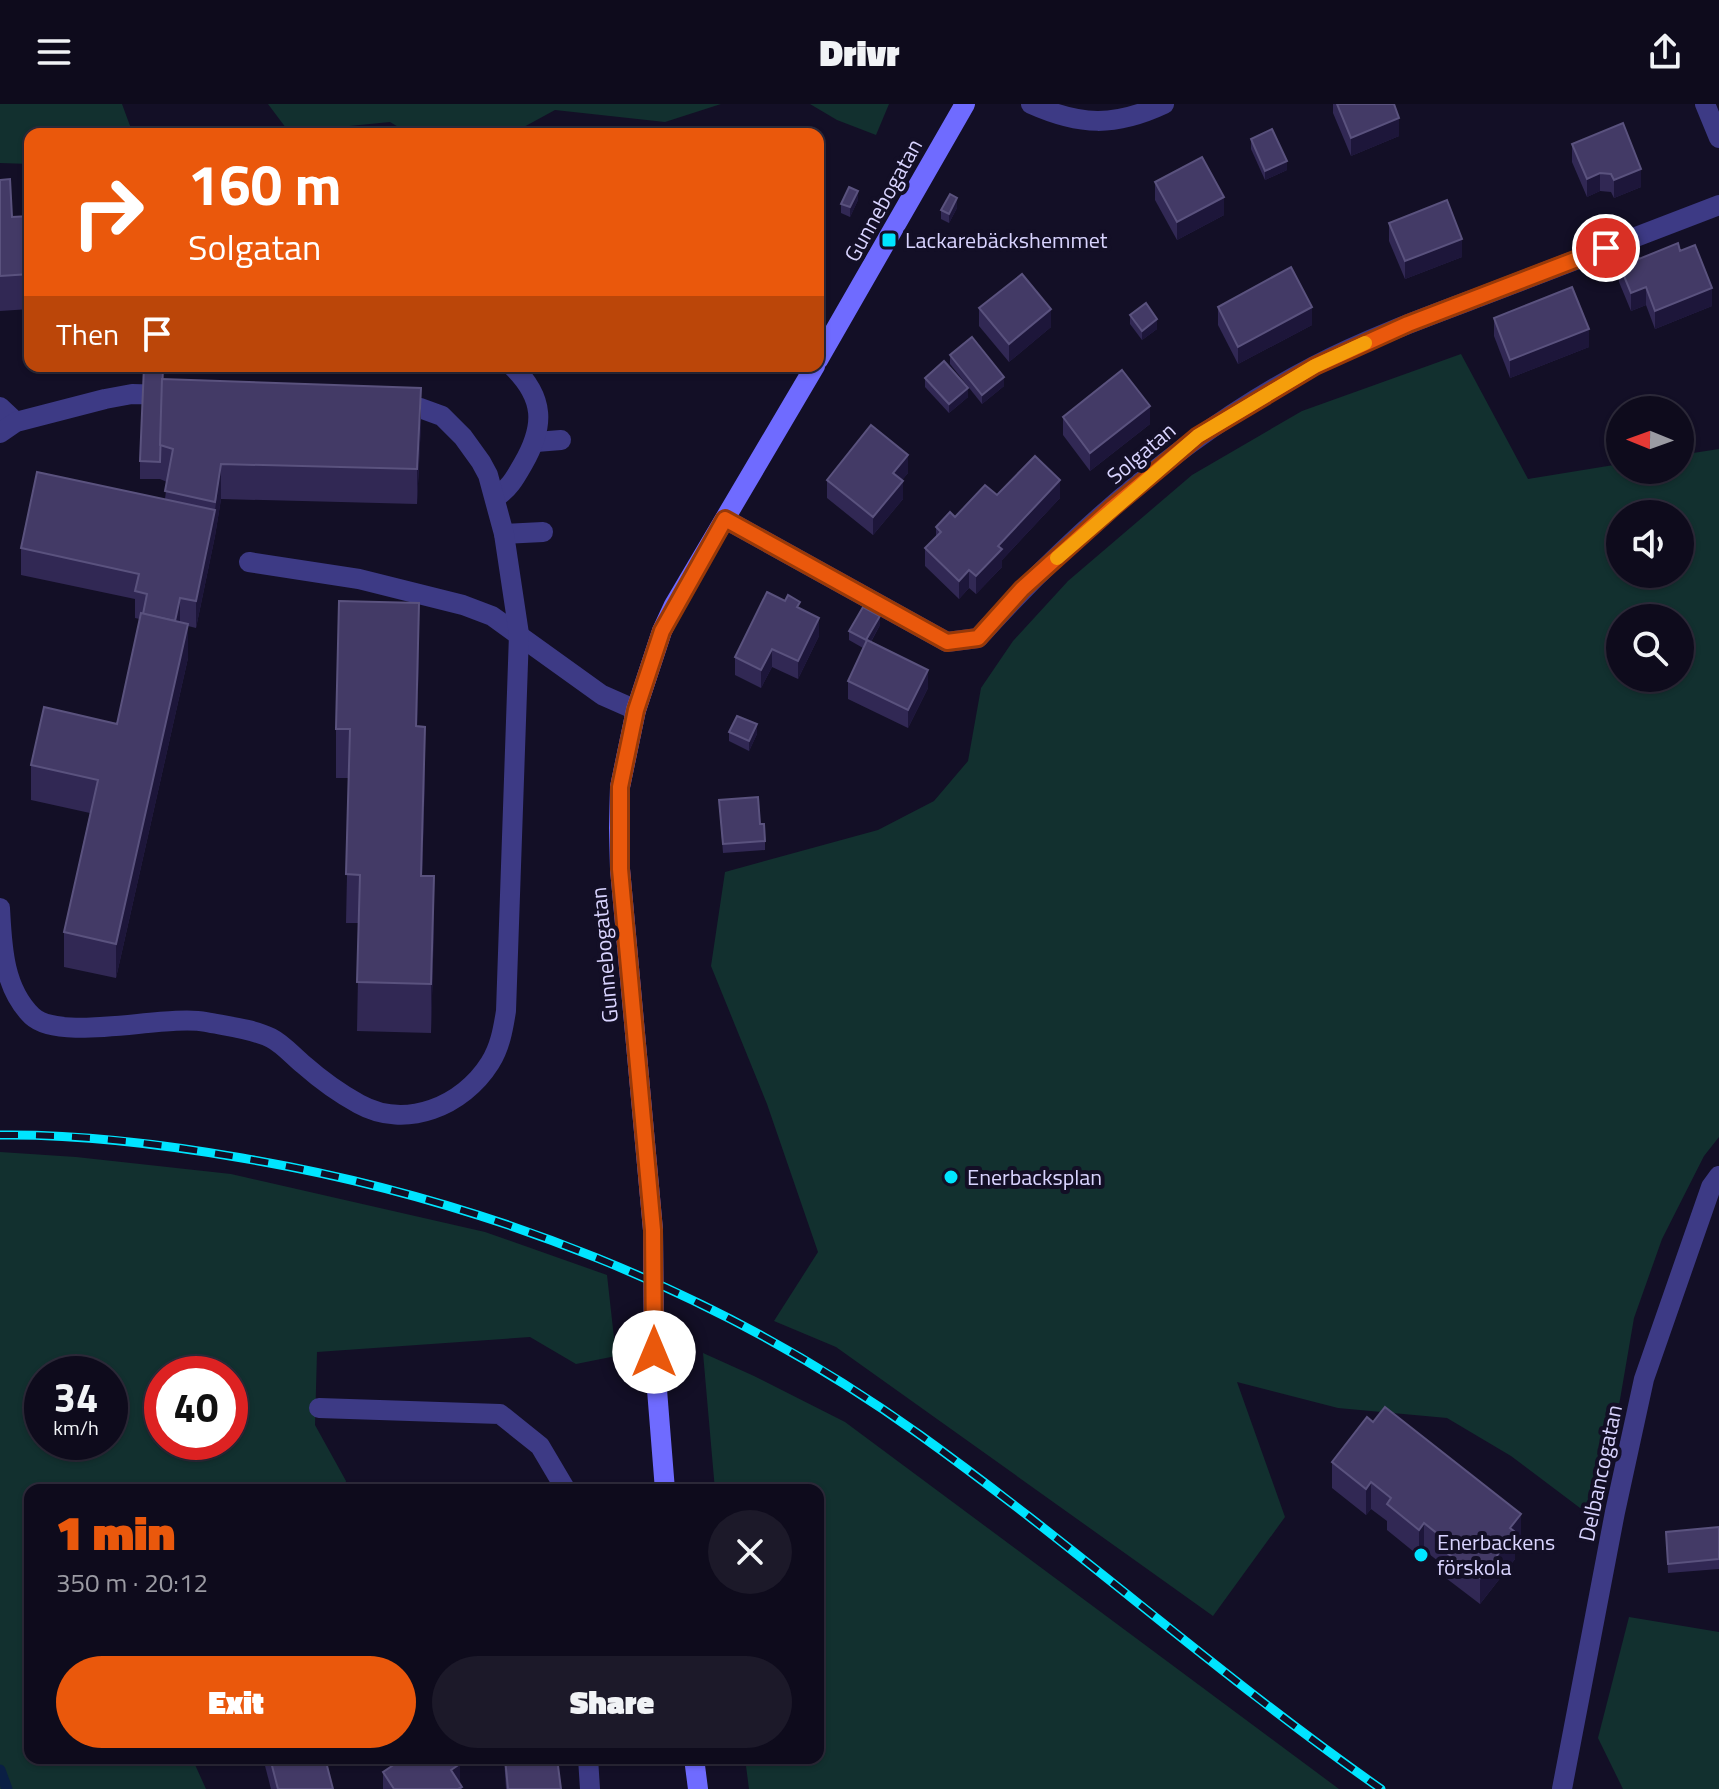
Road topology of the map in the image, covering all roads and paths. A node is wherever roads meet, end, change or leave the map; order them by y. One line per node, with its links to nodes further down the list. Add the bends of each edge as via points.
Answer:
1 (965, 104): 7 (street, Gunnebogatan)
2 (1031, 104): 3 (street, via 1083,122 1125,118)
3 (1164, 104)
4 (1705, 104): 5 (street)
5 (1719, 138)
6 (1719, 205): 17 (street, Solgatan, via 1408,324 1315,366 1198,436 1022,589 978,638 947,642)
7 (824, 350)
8 (517, 372): 15 (street, via 535,394)
9 (811, 372): 17 (street, Gunnebogatan)
10 (193, 397): 13 (street, via 132,394)
11 (380, 404): 16 (street, via 442,416 481,462)
12 (0, 407): 13 (street)
13 (8, 427)
14 (561, 440): 15 (street)
15 (536, 442): 16 (street, via 514,480)
16 (495, 498): 19 (street)
17 (725, 519): 22 (street, Gunnebogatan, via 662,631)
18 (543, 532): 19 (street)
19 (504, 534): 21 (street)
20 (249, 562): 21 (street, via 359,579 463,605)
21 (519, 634): 22 (street, via 602,695); 23 (street, via 506,1011 491,1062 451,1101 425,1113 386,1115 318,1077 271,1038 201,1021 63,1028 34,1018 2,958)
22 (636, 710): 27 (street, Gunnebogatan, via 620,787 620,869 653,1230 654,1352)
23 (0, 908)
24 (1719, 1176): 32 (street, Delbancogatan, via 1644,1379)
25 (319, 1408): 26 (street, via 500,1414 540,1446)
26 (560, 1484)
27 (665, 1484)
28 (588, 1764): 30 (street)
29 (695, 1764): 31 (street)
30 (590, 1789)
31 (698, 1789)
32 (1562, 1789)

